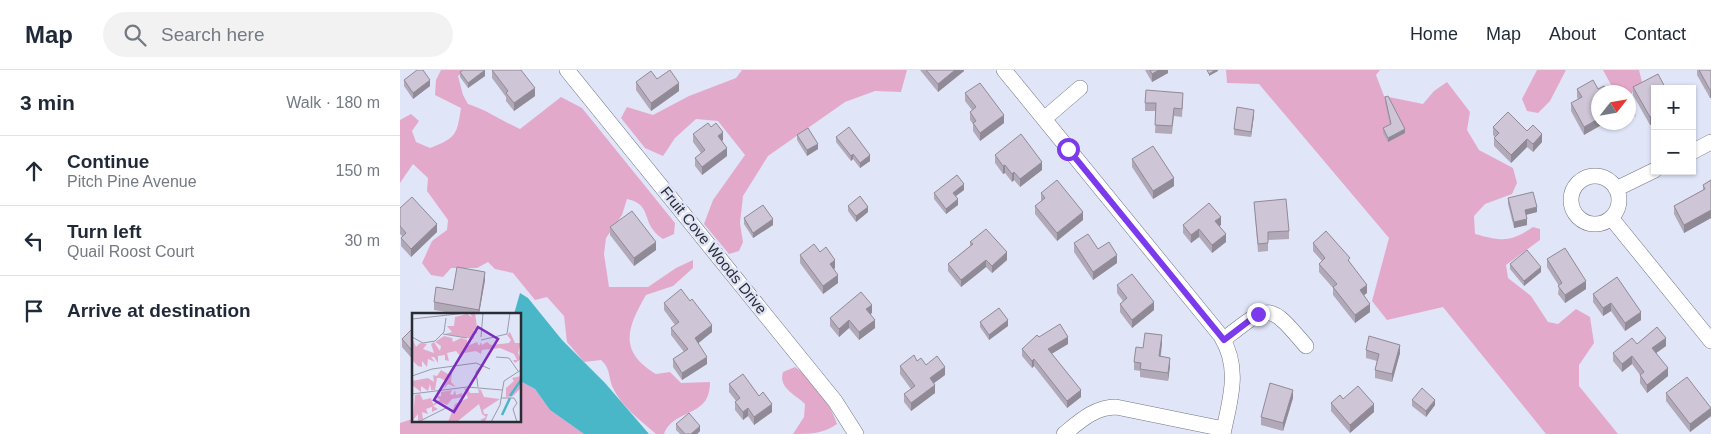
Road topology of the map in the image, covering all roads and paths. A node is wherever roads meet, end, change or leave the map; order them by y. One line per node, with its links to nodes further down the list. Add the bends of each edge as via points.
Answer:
1 (567, 70): 14 (street, Fruit Cove Woods Drive, via 835,401)
2 (1004, 70): 4 (street)
3 (1080, 88): 4 (street)
4 (1044, 120): 10 (street)
5 (1711, 142): 6 (street)
6 (1696, 150)
7 (1651, 172): 8 (street)
8 (1616, 189): 9 (street, via 1619,205); 9 (street, via 1601,176 1584,178 1572,193 1574,210 1583,221 1598,224)
9 (1612, 218): 11 (street)
10 (1224, 340): 12 (street, via 1258,314 1271,312 1282,318); 13 (street, via 1234,377)
11 (1711, 341)
12 (1306, 346)
13 (1223, 432): 15 (street, via 1106,407)
14 (856, 434)
15 (1064, 434)

